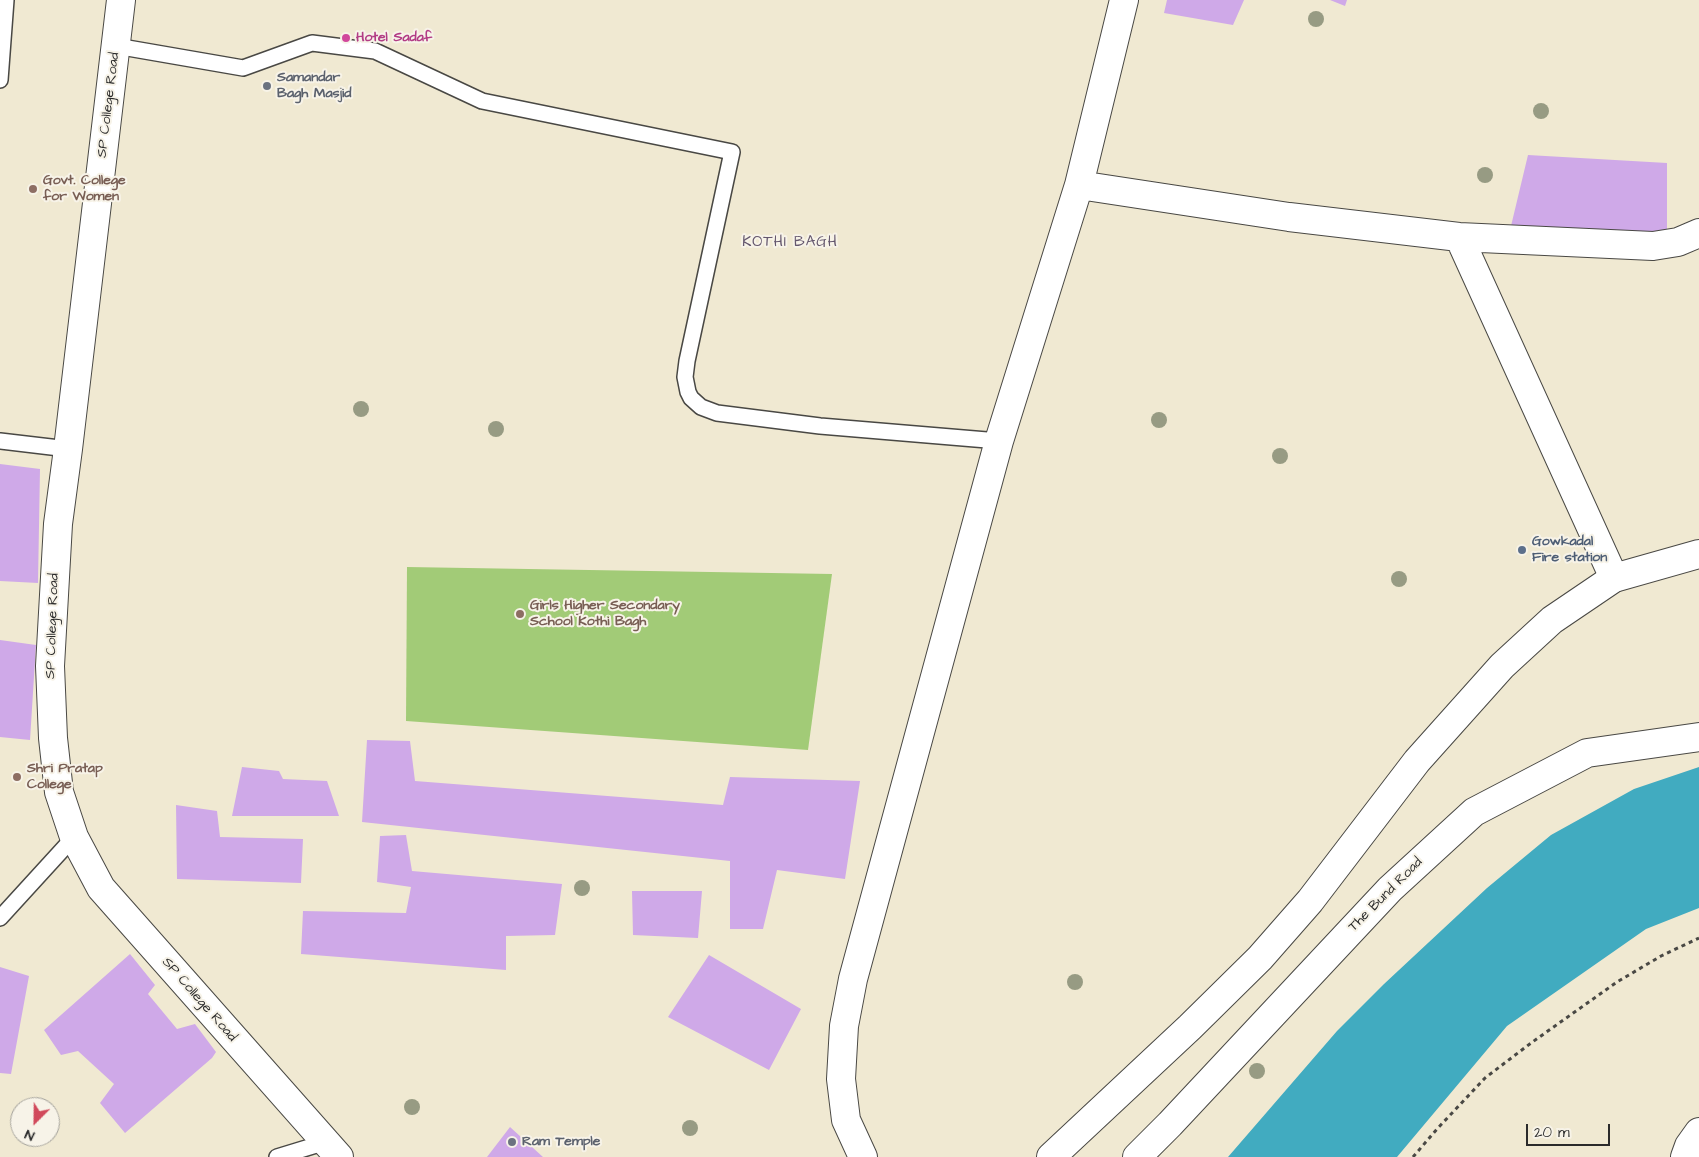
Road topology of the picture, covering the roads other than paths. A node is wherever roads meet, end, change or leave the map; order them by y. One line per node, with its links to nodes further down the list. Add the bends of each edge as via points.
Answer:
1 (6, 0): 5 (lane)
2 (121, 0): 4 (street, SP College Road)
3 (1124, 0): 6 (street)
4 (116, 46): 10 (lane, via 243,68 312,43 375,51 482,101 732,152 687,361 685,377 690,398 701,407 717,413 820,426); 11 (street, SP College Road)
5 (0, 80)
6 (1078, 185): 8 (street); 10 (street)
7 (1699, 233): 8 (street, via 1678,242 1653,246)
8 (1459, 237): 13 (street)
9 (0, 441): 11 (lane)
10 (1000, 441): 20 (street, via 853,979 844,1026 841,1079 846,1120)
11 (68, 449): 15 (street, SP College Road, via 58,524 50,666 59,792)
12 (1699, 554): 13 (street)
13 (1614, 578): 21 (street, via 1552,620 1502,666 1416,761 1310,902 1260,958)
14 (1699, 737): 22 (street, The Bund Road, via 1587,753 1474,812 1390,889)
15 (74, 837): 16 (lane); 18 (street, SP College Road, via 101,888)
16 (0, 918)
17 (1699, 1132): 23 (street)
18 (332, 1150): 19 (lane)
19 (277, 1157)
20 (863, 1157)
21 (1051, 1157)
22 (1137, 1157)
23 (1685, 1157)

